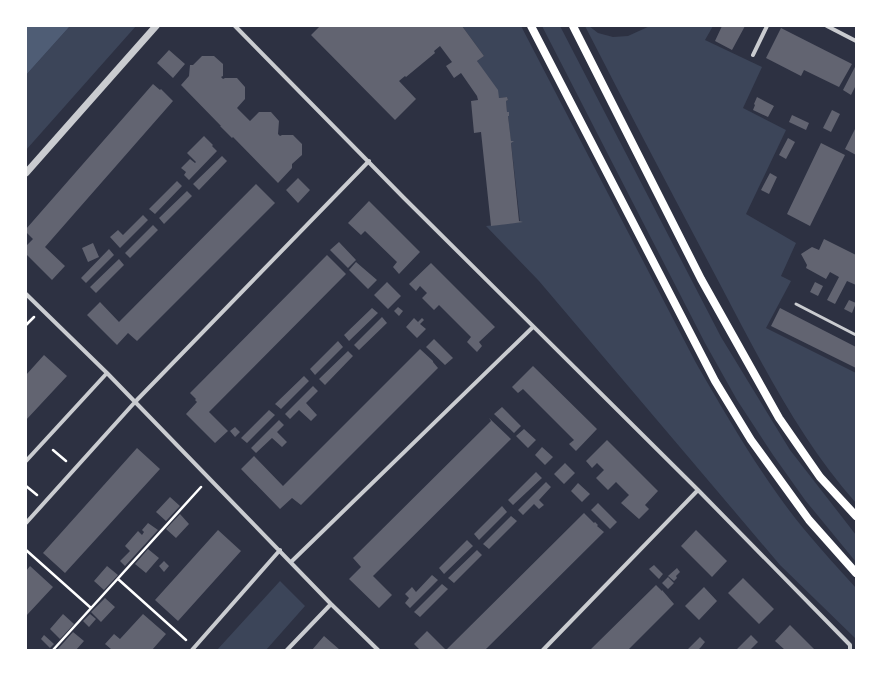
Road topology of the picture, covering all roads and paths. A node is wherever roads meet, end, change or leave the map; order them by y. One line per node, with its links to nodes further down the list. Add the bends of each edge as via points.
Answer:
1 (156, 26): 10 (street)
2 (235, 26): 9 (street)
3 (531, 26): 27 (main road, via 715,381 751,440 809,520)
4 (573, 26): 22 (main road, via 701,279 779,418 820,477)
5 (767, 26): 8 (street)
6 (828, 26): 7 (street)
7 (856, 41)
8 (753, 55)
9 (369, 161): 13 (street); 16 (street)
10 (26, 173)
11 (26, 294): 15 (street)
12 (796, 304): 14 (lane)
13 (533, 328): 20 (street); 26 (street)
14 (856, 335)
15 (107, 373): 16 (street); 17 (street)
16 (135, 402): 19 (street); 25 (street)
17 (44, 442): 18 (street); 19 (path)
18 (26, 461)
19 (74, 469): 23 (street)
20 (698, 490): 35 (street); 36 (street, via 850,645)
21 (190, 499): 28 (path)
22 (856, 516)
23 (26, 523)
24 (26, 550): 30 (path)
25 (280, 550): 26 (street); 31 (street)
26 (291, 562): 29 (street)
27 (856, 573)
28 (118, 579): 30 (path); 31 (path)
29 (331, 604): 33 (street); 34 (street)
30 (91, 608): 32 (path)
31 (193, 649)
32 (53, 650)
33 (287, 650)
34 (378, 650)
35 (543, 650)
36 (850, 650)

